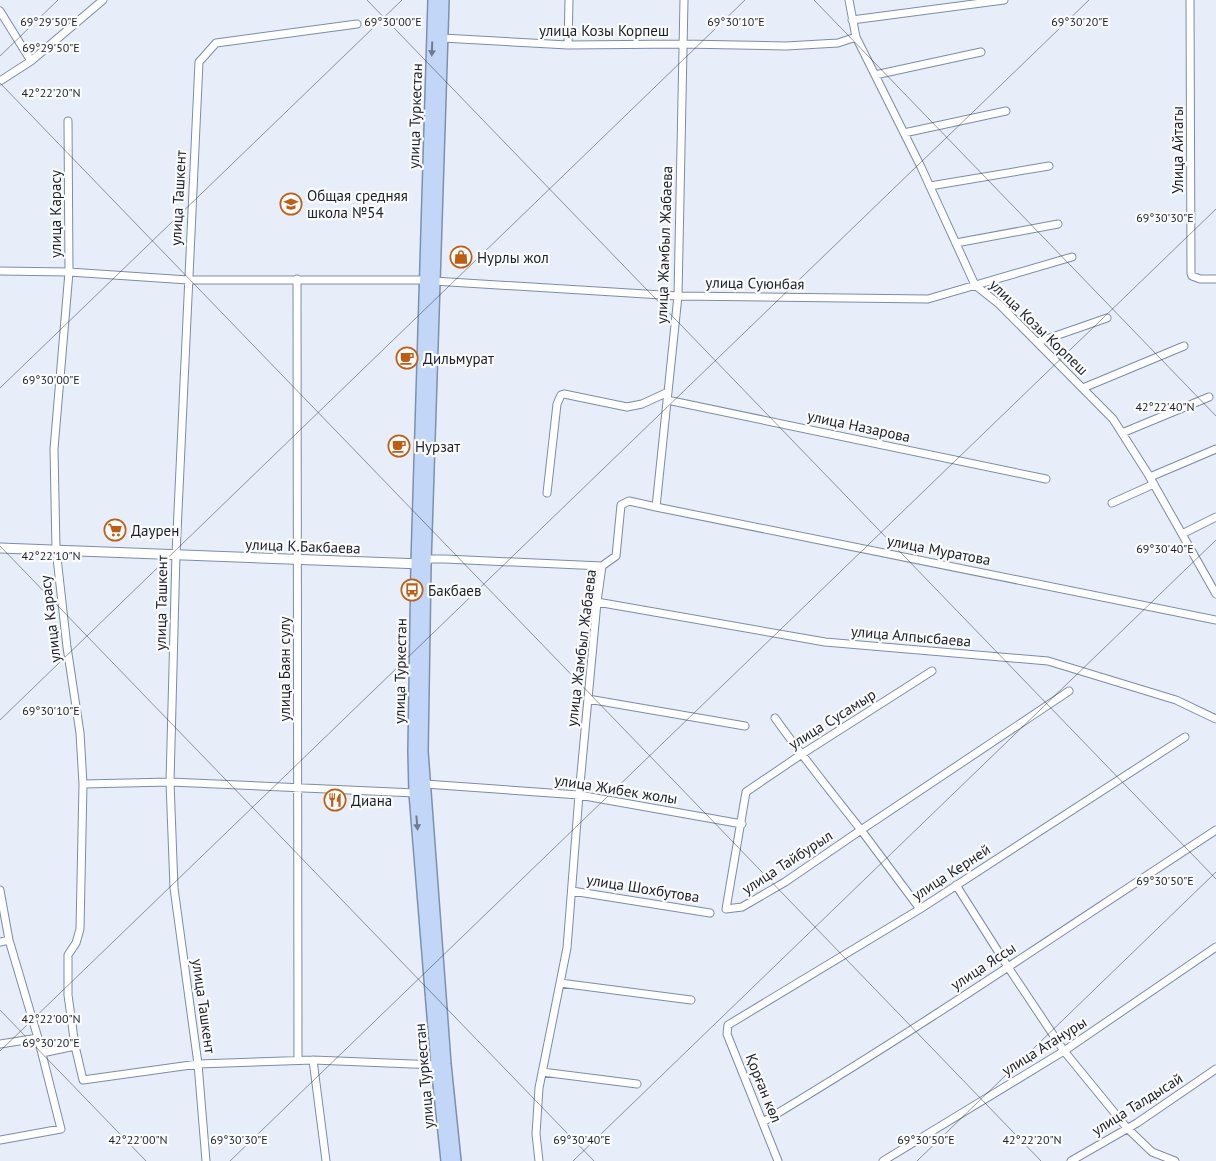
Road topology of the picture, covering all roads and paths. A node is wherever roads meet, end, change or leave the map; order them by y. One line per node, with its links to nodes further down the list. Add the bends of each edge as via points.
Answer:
1 (103, 0): 17 (street)
2 (434, 0): 33 (highway, улица Туркестан, one-way to 33)
3 (443, 0): 12 (highway, улица Туркестан)
4 (569, 0): 15 (street)
5 (684, 0): 14 (street, улица Жамбыл Жабаева)
6 (849, 0): 10 (street, улица Козы Корпеш)
7 (1004, 0): 10 (street)
8 (1190, 0): 31 (street, Улица Айтагы, via 1191,273 1195,278)
9 (0, 11): 17 (street)
10 (852, 20): 13 (street, улица Козы Корпеш)
11 (357, 24): 32 (street, улица Ташкент, via 216,43 199,62)
12 (442, 38): 15 (street, улица Козы Корпеш); 33 (highway, улица Туркестан)
13 (856, 38): 14 (street, улица Козы Корпеш, via 786,46); 18 (street, улица Козы Корпеш)
14 (683, 44): 15 (street, улица Козы Корпеш); 35 (street, улица Жамбыл Жабаева)
15 (568, 45)
16 (981, 52): 18 (street)
17 (31, 61): 19 (street)
18 (875, 75): 22 (street, улица Козы Корпеш)
19 (0, 81)
20 (1006, 111): 22 (street)
21 (68, 121): 29 (street, улица Карасу)
22 (904, 132): 24 (street, улица Козы Корпеш)
23 (1049, 166): 24 (street)
24 (930, 186): 26 (street, улица Козы Корпеш)
25 (1058, 224): 26 (street)
26 (956, 243): 34 (street, улица Козы Корпеш)
27 (1072, 257): 34 (street, улица Суюнбая)
28 (0, 271): 29 (street, улица Суюнбая)
29 (69, 272): 32 (street, улица Суюнбая); 52 (street, улица Карасу, via 54,449)
30 (297, 279): 32 (street, улица Суюнбая); 33 (street, улица Суюнбая); 54 (street, улица Баян сулу)
31 (1216, 279)
32 (188, 280): 53 (street, улица Ташкент)
33 (429, 280): 35 (street, улица Суюнбая); 55 (highway, улица Туркестан)
34 (975, 285): 35 (street, улица Суюнбая, via 928,299); 37 (street, улица Козы Корпеш)
35 (678, 296): 40 (street, улица Жамбыл Жабаева)
36 (1107, 318): 37 (street)
37 (1038, 342): 39 (street, улица Козы Корпеш)
38 (1184, 346): 39 (street)
39 (1083, 388): 42 (street, улица Козы Корпеш)
40 (668, 396): 44 (street, улица Назарова); 46 (street, via 627,406 561,395 557,404); 48 (street, улица Жамбыл Жабаева)
41 (1209, 397): 42 (street)
42 (1122, 433): 45 (street, улица Козы Корпеш)
43 (1216, 449): 45 (street)
44 (1046, 479)
45 (1152, 481): 47 (street); 50 (street, улица Козы Корпеш)
46 (547, 493)
47 (1112, 503)
48 (656, 507): 56 (street, улица Жамбыл Жабаева, via 629,501 621,505 616,556); 60 (street, улица Муратова)
49 (1216, 517): 50 (street)
50 (1182, 534): 57 (street, улица Козы Корпеш)
51 (0, 548): 52 (street, улица К.Бакбаева)
52 (56, 549): 53 (street, улица К.Бакбаева); 70 (street, улица Карасу, via 80,733)
53 (176, 554): 54 (street, улица К.Бакбаева); 69 (street, улица Ташкент)
54 (299, 559): 55 (street, улица К.Бакбаева); 72 (street, улица Баян сулу)
55 (421, 564): 56 (street, улица К.Бакбаева, via 430,559 444,559); 71 (highway, улица Туркестан); 73 (highway, улица Туркестан)
56 (602, 566): 59 (street, улица Жамбыл Жабаева)
57 (1214, 585): 58 (street, улица Козы Корпеш)
58 (1216, 594)
59 (597, 602): 63 (street, улица Жамбыл Жабаева); 65 (street, улица Алпысбаева, via 825,642 1048,661 1176,700)
60 (1216, 620)
61 (932, 671): 68 (street, улица Сусамыр)
62 (1069, 691): 76 (street, улица Тайбурыл)
63 (588, 699): 66 (street); 74 (street, улица Жамбыл Жабаева)
64 (775, 718): 68 (street)
65 (1216, 719)
66 (745, 726)
67 (1185, 737): 78 (street, улица Керней)
68 (802, 754): 75 (street, улица Сусамыр, via 746,792); 76 (street)
69 (170, 782): 70 (street); 72 (street); 97 (street, улица Ташкент, via 174,888)
70 (82, 784): 92 (street, улица Карасу, via 80,929 68,955 68,995)
71 (425, 784): 74 (street, улица Жибек жолы); 108 (highway, улица Туркестан, via 445,1064)
72 (297, 787): 73 (street); 95 (street, улица Баян сулу)
73 (414, 793): 98 (highway, улица Туркестан, one-way to 98)
74 (578, 795): 75 (street, улица Жибек жолы); 80 (street, улица Жамбыл Жабаева)
75 (742, 824): 76 (street, улица Тайбурыл, via 726,909 742,907 785,882)
76 (861, 830): 81 (street)
77 (1216, 830): 86 (street, улица Яссы)
78 (956, 885): 81 (street, улица Керней); 86 (street)
79 (0, 890): 83 (street)
80 (572, 891): 82 (street, улица Шохбутова); 87 (street, улица Жамбыл Жабаева)
81 (920, 909): 89 (street, улица Керней)
82 (710, 913)
83 (9, 940): 84 (street); 90 (street)
84 (0, 942)
85 (1216, 947): 93 (street, улица Атануры)
86 (1008, 966): 93 (street); 102 (street, улица Яссы)
87 (560, 982): 88 (street); 100 (street, улица Жамбыл Жабаева)
88 (690, 1000)
89 (728, 1025): 102 (street, Қорған көл, via 727,1034)
90 (38, 1038): 91 (street); 94 (street)
91 (0, 1044)
92 (75, 1046): 94 (street); 97 (street, улица Карасу, via 83,1080)
93 (1064, 1051): 103 (street); 111 (street, улица Атануры)
94 (42, 1053): 104 (street, via 61,1129)
95 (298, 1060): 96 (street); 97 (street)
96 (313, 1060): 98 (street); 106 (street)
97 (198, 1064): 105 (street, улица Ташкент)
98 (437, 1065): 107 (highway, улица Туркестан)
99 (1216, 1069): 103 (street, улица Талдысай)
100 (542, 1072): 101 (street); 109 (street, улица Жамбыл Жабаева, via 536,1134)
101 (637, 1084)
102 (763, 1122): 110 (street, Қорған көл)
103 (1127, 1128): 112 (street, улица Талдысай); 113 (street, via 1152,1152)
104 (0, 1140)
105 (206, 1161)
106 (326, 1161)
107 (447, 1161)
108 (456, 1161)
109 (539, 1161)
110 (778, 1161)
111 (883, 1161)
112 (1071, 1161)
113 (1175, 1161)

